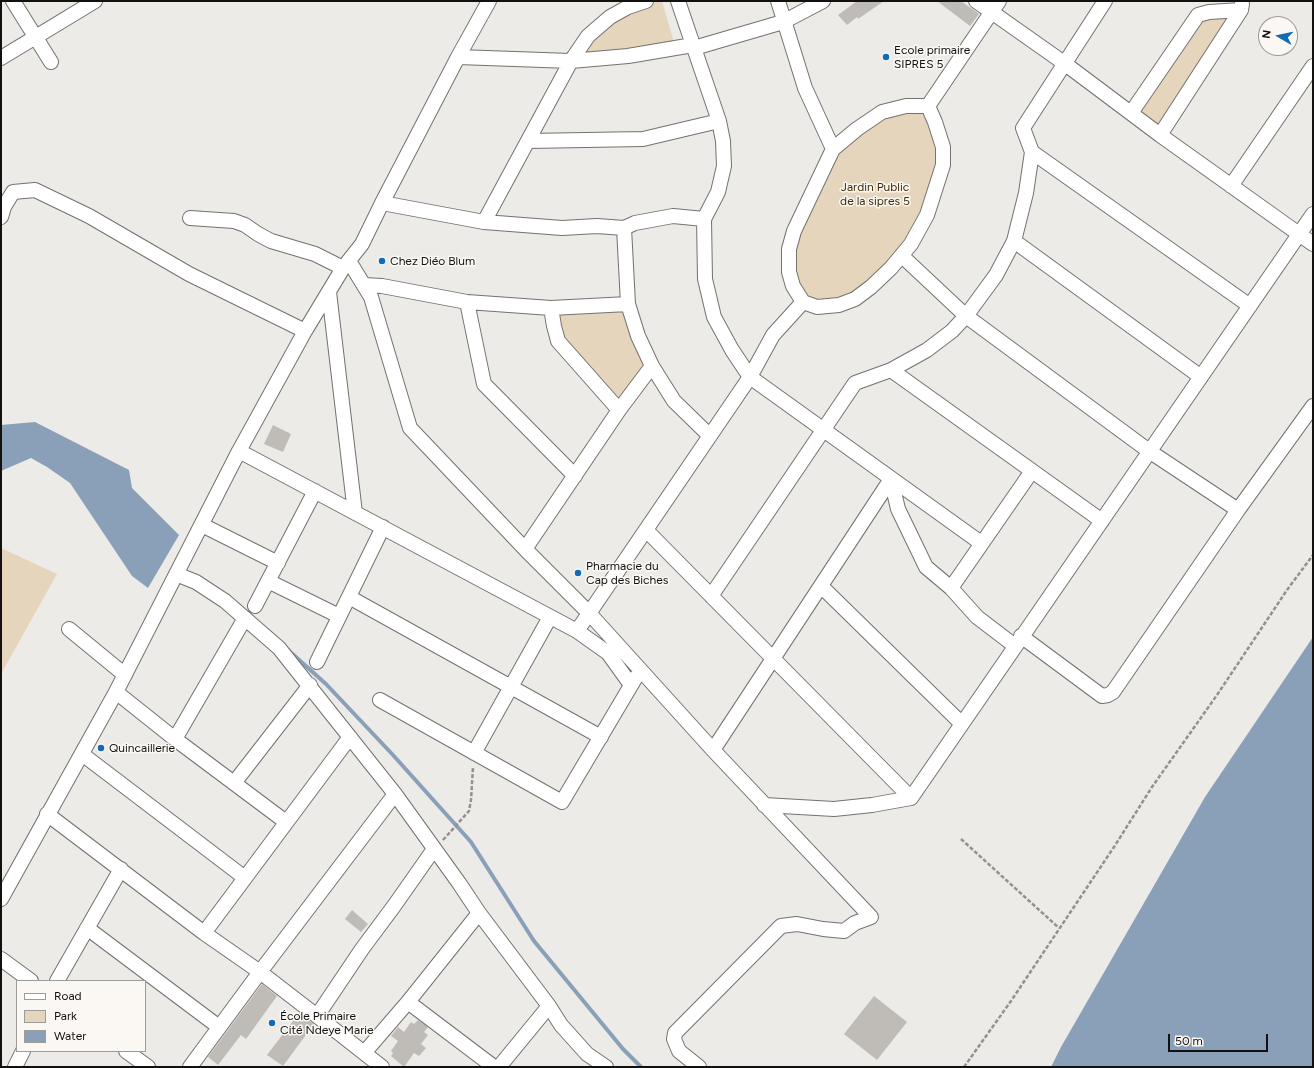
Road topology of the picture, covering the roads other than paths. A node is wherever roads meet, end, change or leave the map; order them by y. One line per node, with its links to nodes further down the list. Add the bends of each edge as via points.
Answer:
1 (13, 1): 13 (street)
2 (95, 1): 13 (street)
3 (489, 1): 15 (street)
4 (646, 1): 17 (street, via 610,17 588,36)
5 (678, 1): 14 (street)
6 (778, 1): 12 (street)
7 (823, 1): 12 (street)
8 (976, 1): 11 (street)
9 (1105, 1): 19 (street)
10 (1242, 6): 22 (street, via 1198,14); 24 (street)
11 (995, 7): 19 (street); 21 (street)
12 (783, 22): 14 (street); 26 (street, via 805,88)
13 (35, 37): 16 (street); 18 (street)
14 (694, 47): 17 (street); 23 (street)
15 (458, 57): 17 (street); 29 (street)
16 (1, 58)
17 (570, 61): 25 (street)
18 (51, 62)
19 (1064, 63): 22 (street); 27 (street, via 1023,128)
20 (1313, 66): 28 (street)
21 (928, 106): 26 (street, via 906,106 882,112); 39 (street, via 942,147 943,165 927,215)
22 (1131, 113): 24 (street)
23 (719, 121): 25 (street, via 643,140); 33 (street, via 724,166 718,192)
24 (1160, 135): 28 (street)
25 (528, 141): 34 (street)
26 (833, 149): 44 (street, via 794,231 789,249 789,272)
27 (1032, 152): 37 (street, via 1026,193); 46 (street)
28 (1231, 186): 36 (street)
29 (382, 203): 34 (street); 40 (street, via 362,244)
30 (1313, 214): 36 (street)
31 (1, 216): 49 (street, via 13,192 35,190 89,216 189,274)
32 (190, 218): 40 (street, via 234,221 271,240)
33 (704, 219): 35 (street, via 673,216 635,223); 52 (street, via 705,279 714,316)
34 (484, 222): 35 (street, via 562,228)
35 (624, 228): 45 (street)
36 (1299, 234): 38 (street); 46 (street)
37 (1014, 241): 48 (street, via 996,275); 53 (street)
38 (1313, 244)
39 (902, 256): 44 (street, via 855,299 839,305 817,307); 48 (street)
40 (346, 264): 41 (street); 42 (street)
41 (364, 285): 43 (street); 71 (street, via 371,296 410,428)
42 (329, 292): 49 (street); 65 (street)
43 (467, 302): 47 (street); 61 (street, via 484,384)
44 (802, 302): 52 (street, via 773,335)
45 (628, 304): 47 (street); 50 (street, via 638,336)
46 (1250, 306): 53 (street)
47 (551, 308): 55 (street, via 558,341)
48 (966, 316): 51 (street, via 952,331 927,350); 59 (street)
49 (305, 330): 58 (street)
50 (652, 366): 55 (street); 57 (street, via 674,401)
51 (891, 370): 56 (street, via 855,383); 60 (street)
52 (750, 377): 56 (street); 57 (street)
53 (1201, 377): 59 (street)
54 (1313, 406): 64 (street)
55 (619, 410): 61 (street)
56 (823, 430): 62 (street); 77 (street)
57 (710, 436): 69 (street)
58 (239, 451): 63 (street); 67 (street)
59 (1149, 451): 64 (street); 66 (street)
60 (1032, 471): 66 (street); 70 (street)
61 (575, 476): 71 (street)
62 (891, 478): 70 (street); 75 (street); 76 (street, via 898,509 926,567)
63 (315, 492): 65 (street); 72 (street)
64 (1238, 510): 86 (street, via 1113,692 1108,695 1102,696)
65 (355, 512): 68 (street)
66 (1102, 521): 86 (street)
67 (202, 525): 72 (street); 73 (street)
68 (383, 527): 78 (street); 82 (street)
69 (646, 530): 77 (street); 80 (street)
70 (981, 544): 76 (street)
71 (525, 549): 80 (street)
72 (278, 563): 74 (street)
73 (176, 574): 83 (street, via 196,582 226,601); 90 (street)
74 (268, 581): 79 (street); 81 (street)
75 (821, 586): 87 (street); 96 (street)
76 (951, 588): 86 (street, via 977,617)
77 (711, 596): 87 (street)
78 (349, 597): 81 (street); 93 (street)
79 (255, 606)
80 (589, 614): 85 (street); 89 (street)
81 (339, 616): 88 (street)
82 (550, 617): 85 (street); 93 (street)
83 (245, 618): 91 (street, via 280,648); 99 (street)
84 (69, 629): 90 (street)
85 (577, 631): 92 (street, via 608,653)
86 (1018, 641): 96 (street)
87 (773, 658): 100 (street); 105 (street)
88 (317, 662)
89 (640, 670): 92 (street); 100 (street)
90 (125, 675): 94 (street)
91 (310, 685): 97 (street); 103 (street)
92 (631, 685): 98 (street)
93 (511, 687): 98 (street); 101 (street)
94 (116, 692): 99 (street); 102 (street)
95 (380, 700): 101 (street)
96 (962, 724): 105 (street)
97 (350, 737): 104 (street); 108 (street)
98 (601, 737): 101 (street, via 562,802)
99 (176, 739): 103 (street)
100 (713, 750): 106 (street)
101 (474, 753)
102 (82, 754): 107 (street); 111 (street)
103 (234, 783): 108 (street)
104 (396, 794): 109 (street); 117 (street)
105 (911, 798): 106 (street, via 834,809)
106 (764, 805): 133 (street, via 871,916 844,931 797,924 780,926 675,1033 674,1039 680,1051)
107 (47, 814): 110 (street); 112 (street)
108 (286, 822): 111 (street)
109 (434, 848): 113 (street); 122 (street)
110 (121, 869): 114 (street); 115 (street)
111 (245, 878): 115 (street)
112 (1, 899)
113 (479, 913): 120 (street); 121 (street)
114 (88, 928): 119 (street); 123 (street)
115 (204, 933): 117 (street)
116 (1, 959): 118 (street)
117 (260, 972): 122 (street); 123 (street)
118 (30, 980)
119 (58, 980)
120 (408, 1002): 126 (street); 127 (street)
121 (549, 1006): 127 (street); 132 (street, via 571,1037 587,1054)
122 (317, 1016): 126 (street)
123 (219, 1027): 130 (street)
124 (22, 1052): 128 (street)
125 (127, 1052): 129 (street)
126 (364, 1053): 131 (street)
127 (500, 1066)
128 (15, 1067)
129 (148, 1067)
130 (190, 1067)
131 (382, 1067)
132 (606, 1067)
133 (699, 1067)

